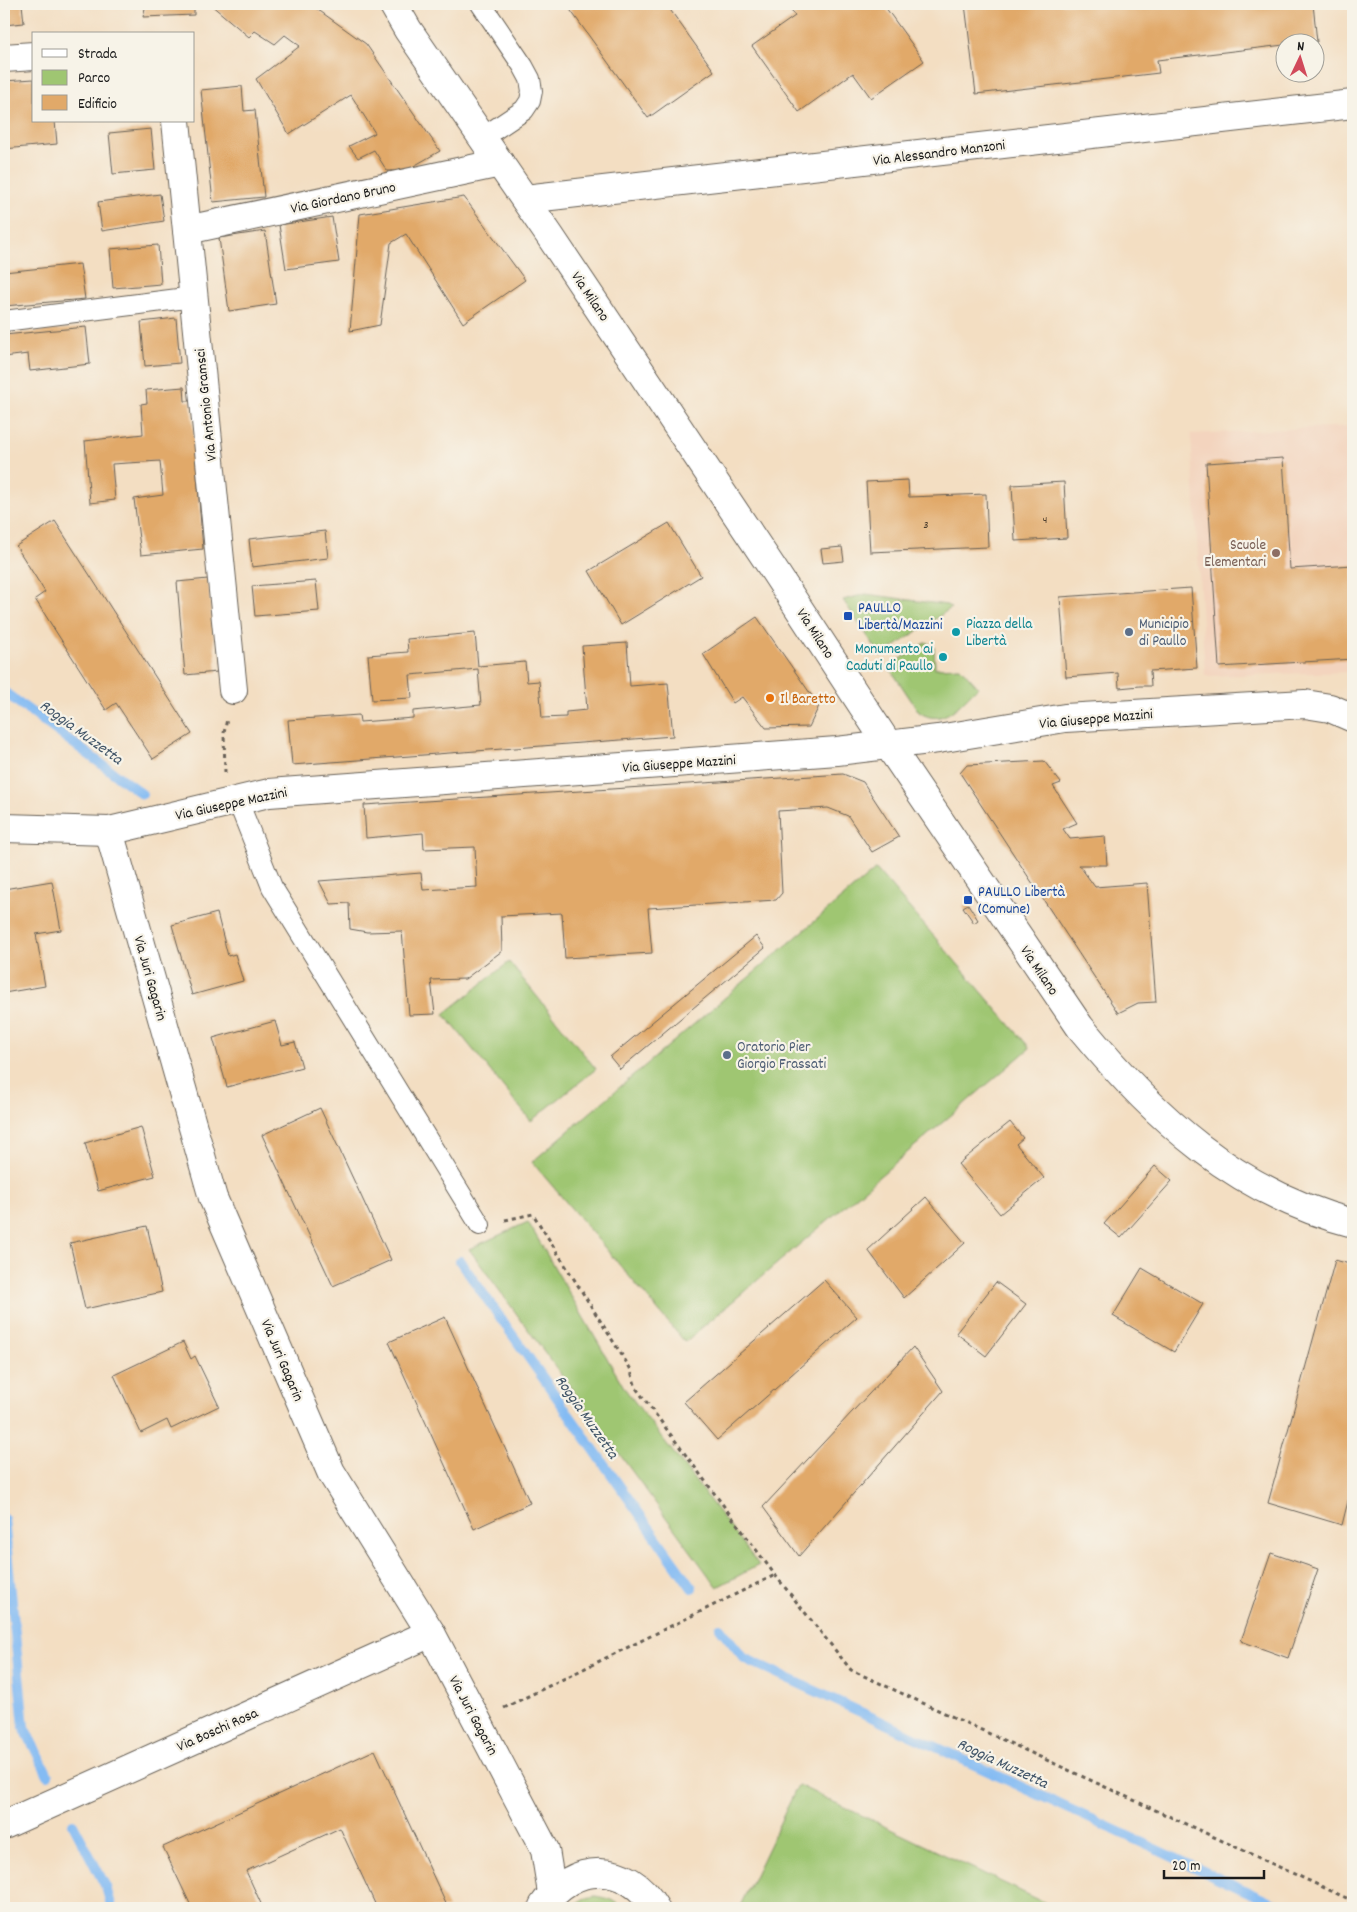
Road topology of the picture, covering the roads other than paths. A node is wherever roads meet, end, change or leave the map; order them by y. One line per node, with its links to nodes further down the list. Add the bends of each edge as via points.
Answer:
1 (382, 4): 4 (street, Via Milano)
2 (394, 4): 4 (street, Via Milano)
3 (481, 4): 9 (lane, via 523,66 532,91 524,110)
4 (408, 30): 9 (street, Via Milano)
5 (32, 56): 6 (street)
6 (4, 58)
7 (1353, 104): 11 (street, Via Alessandro Manzoni)
8 (176, 122): 12 (street, Via Antonio Gramsci)
9 (482, 138): 10 (street, Via Milano)
10 (500, 163): 11 (street, Via Milano); 12 (street, Via Giordano Bruno)
11 (525, 199): 17 (street, Via Milano)
12 (187, 230): 13 (street, Via Antonio Gramsci)
13 (194, 297): 14 (lane); 15 (street, Via Antonio Gramsci)
14 (4, 321)
15 (233, 690)
16 (1353, 718): 17 (street, Via Giuseppe Mazzini, via 1330,708 1305,704 1075,717)
17 (889, 746): 18 (street, Via Giuseppe Mazzini, via 304,789); 21 (street, Via Milano, via 1080,1027 1140,1096 1194,1144 1248,1181 1297,1204)
18 (237, 799): 20 (street, Via Giuseppe Mazzini); 22 (lane, via 272,887)
19 (4, 828): 20 (street, Via Giuseppe Mazzini)
20 (109, 831): 23 (street, Via Juri Gagarin, via 213,1198 331,1472)
21 (1353, 1223)
22 (480, 1225)
23 (431, 1633): 24 (street, Via Boschi Rosa); 25 (street, Via Juri Gagarin)
24 (4, 1825)
25 (546, 1850): 26 (street, Via Juri Gagarin); 27 (street, Via Juri Gagarin)
26 (588, 1874): 27 (street, Via Juri Gagarin, via 567,1880); 28 (street, Via Juri Gagarin, via 610,1873 631,1881 647,1895)
27 (546, 1900)
28 (655, 1908)

